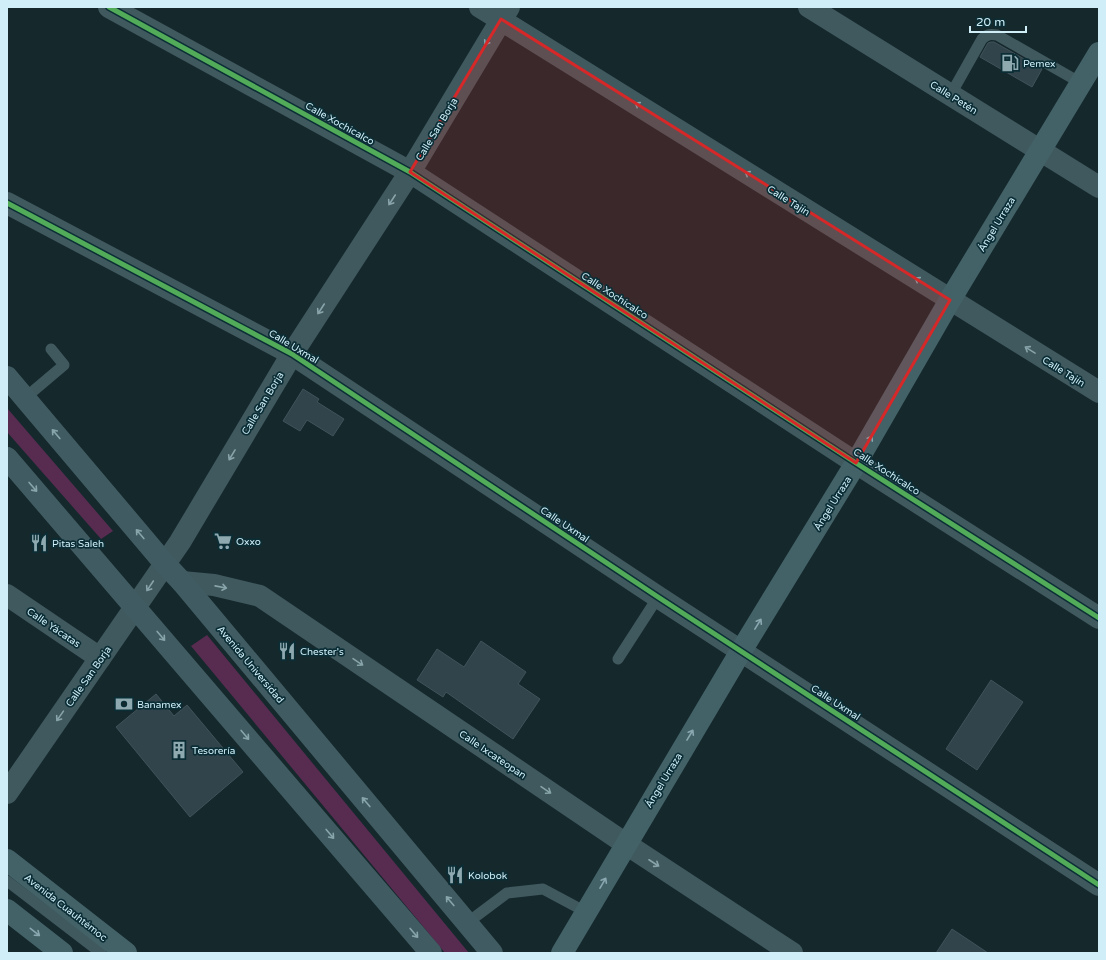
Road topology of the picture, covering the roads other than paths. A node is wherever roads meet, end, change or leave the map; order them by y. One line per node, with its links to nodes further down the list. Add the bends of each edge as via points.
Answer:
1 (109, 7): 9 (street, Calle Xochicalco)
2 (480, 7): 4 (street, Calle Tajín)
3 (809, 7): 7 (street, Calle Petén)
4 (505, 13): 9 (street, Calle San Borja, one-way to 9); 12 (street, Calle Tajín, one-way to 4)
5 (1099, 53): 6 (main road, Ángel Urraza)
6 (1081, 83): 7 (lane, via 992,34 986,35 982,40); 8 (main road, Ángel Urraza)
7 (951, 94): 8 (street, Calle Petén)
8 (1040, 151): 10 (street, Calle Petén); 12 (main road, Ángel Urraza)
9 (410, 172): 14 (street, Calle San Borja, one-way to 14); 19 (street, Calle Xochicalco)
10 (1099, 187)
11 (7, 203): 14 (street, Calle Uxmal)
12 (950, 300): 16 (street, Calle Tajín, one-way to 12); 19 (main road, Ángel Urraza, one-way to 12)
13 (51, 349): 17 (lane, via 64,365)
14 (292, 354): 20 (street, Calle San Borja, one-way to 20); 23 (street, Calle Uxmal)
15 (7, 377): 17 (main road, Avenida Universidad)
16 (1099, 392)
17 (25, 398): 20 (main road, Avenida Universidad, one-way to 17)
18 (7, 458): 24 (main road, one-way to 24)
19 (856, 463): 25 (street, Calle Xochicalco); 26 (main road, Ángel Urraza, one-way to 19)
20 (165, 564): 21 (main road, Avenida Universidad); 24 (street, Calle San Borja, one-way to 24)
21 (182, 582): 30 (street, Calle Ixcateopan, one-way to 30, via 214,585 260,596); 36 (main road, Avenida Universidad, one-way to 21)
22 (7, 595): 27 (street, Calle Yácatas)
23 (658, 597): 26 (street, Calle Uxmal); 28 (lane)
24 (136, 606): 27 (street, Calle San Borja); 40 (main road, one-way to 40)
25 (1099, 618)
26 (741, 651): 30 (main road, Ángel Urraza, one-way to 26); 33 (street, Calle Uxmal)
27 (100, 658): 29 (street, Calle San Borja, one-way to 29)
28 (618, 659)
29 (7, 793)
30 (626, 844): 35 (main road, Ángel Urraza, one-way to 30); 43 (street, Calle Ixcateopan, one-way to 43)
31 (7, 860): 39 (main road, Avenida Cuauhtémoc)
32 (7, 881): 38 (lane)
33 (1099, 885)
34 (7, 910): 37 (main road, one-way to 37)
35 (586, 912): 36 (lane, via 543,889 507,893); 42 (main road, Ángel Urraza)
36 (468, 923): 41 (main road, Avenida Universidad)
37 (62, 953)
38 (101, 953)
39 (126, 953)
40 (431, 953)
41 (492, 953)
42 (562, 953)
43 (792, 953)

